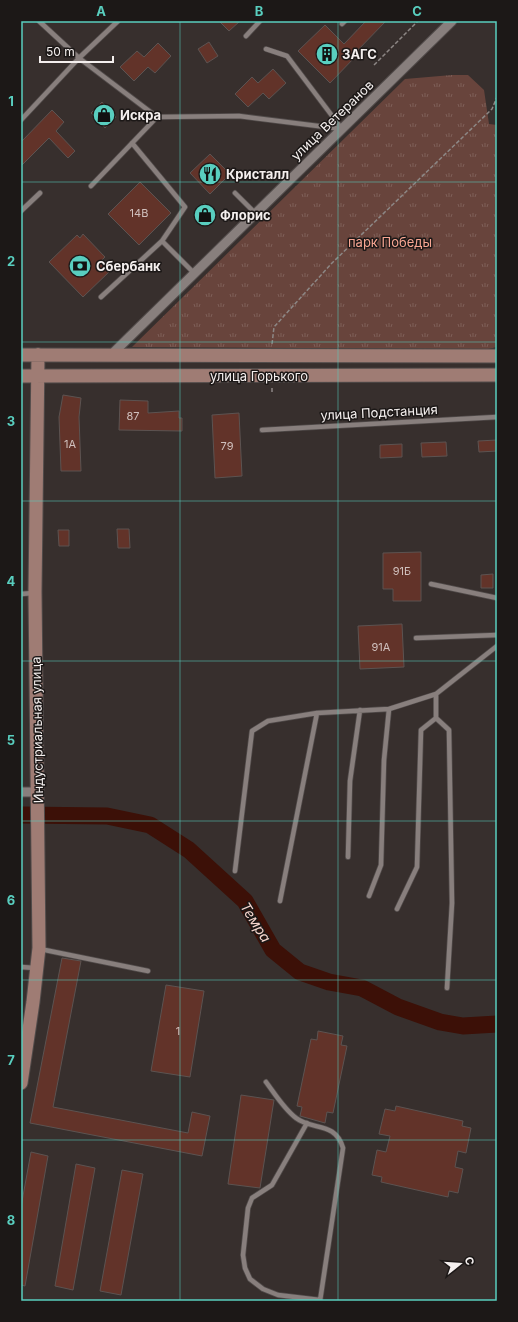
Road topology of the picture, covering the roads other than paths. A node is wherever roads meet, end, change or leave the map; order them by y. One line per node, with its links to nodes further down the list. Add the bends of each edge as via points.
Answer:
1 (39, 21): 7 (lane)
2 (118, 21): 7 (lane)
3 (260, 21): 5 (lane)
4 (452, 21): 10 (street, улица Ветеранов)
5 (246, 36)
6 (266, 49): 10 (lane, via 287,56)
7 (79, 58): 8 (lane); 9 (lane)
8 (157, 117): 10 (lane, via 240,116); 11 (lane)
9 (21, 120)
10 (342, 129): 16 (street, улица Ветеранов)
11 (132, 143): 12 (lane); 17 (lane, via 185,207)
12 (91, 186)
13 (235, 192): 16 (lane)
14 (40, 193): 15 (lane)
15 (21, 211)
16 (255, 213): 18 (street, улица Ветеранов)
17 (162, 241): 18 (lane); 19 (lane)
18 (194, 273): 22 (street, улица Ветеранов)
19 (102, 297)
20 (21, 355): 21 (main road, улица Горького)
21 (38, 355): 22 (main road, улица Горького); 26 (main road, Индустриальная улица)
22 (111, 356): 23 (main road, улица Горького)
23 (497, 356)
24 (497, 375): 26 (main road, улица Горького)
25 (21, 376): 26 (main road, улица Горького)
26 (38, 377): 30 (main road, Индустриальная улица)
27 (497, 417): 28 (lane, улица Подстанция)
28 (262, 430)
29 (432, 584): 32 (lane)
30 (35, 592): 31 (lane); 42 (main road, Индустриальная улица)
31 (21, 594)
32 (497, 598)
33 (497, 635): 34 (lane)
34 (416, 638)
35 (497, 646): 36 (lane)
36 (436, 694): 37 (lane); 40 (lane)
37 (389, 709): 38 (lane); 45 (lane, via 384,760 381,865)
38 (360, 710): 39 (lane); 43 (lane, via 350,781)
39 (317, 713): 44 (lane, via 268,721 252,731); 46 (lane)
40 (436, 718): 47 (lane, via 421,730 417,867); 52 (lane, via 449,730 452,903)
41 (21, 792): 42 (street)
42 (38, 792): 48 (main road, Индустриальная улица)
43 (348, 857)
44 (235, 871)
45 (369, 896)
46 (280, 901)
47 (398, 909)
48 (39, 948): 50 (main road, Индустриальная улица); 51 (lane)
49 (21, 967): 50 (lane)
50 (36, 969): 54 (main road, Индустриальная улица)
51 (148, 971)
52 (447, 988)
53 (266, 1082): 55 (lane, via 287,1110 297,1119)
54 (21, 1083)
55 (307, 1123): 56 (lane, via 337,1134 343,1148); 56 (lane, via 272,1185 252,1198 248,1208 243,1255 250,1279 263,1290 278,1295)
56 (320, 1300)

